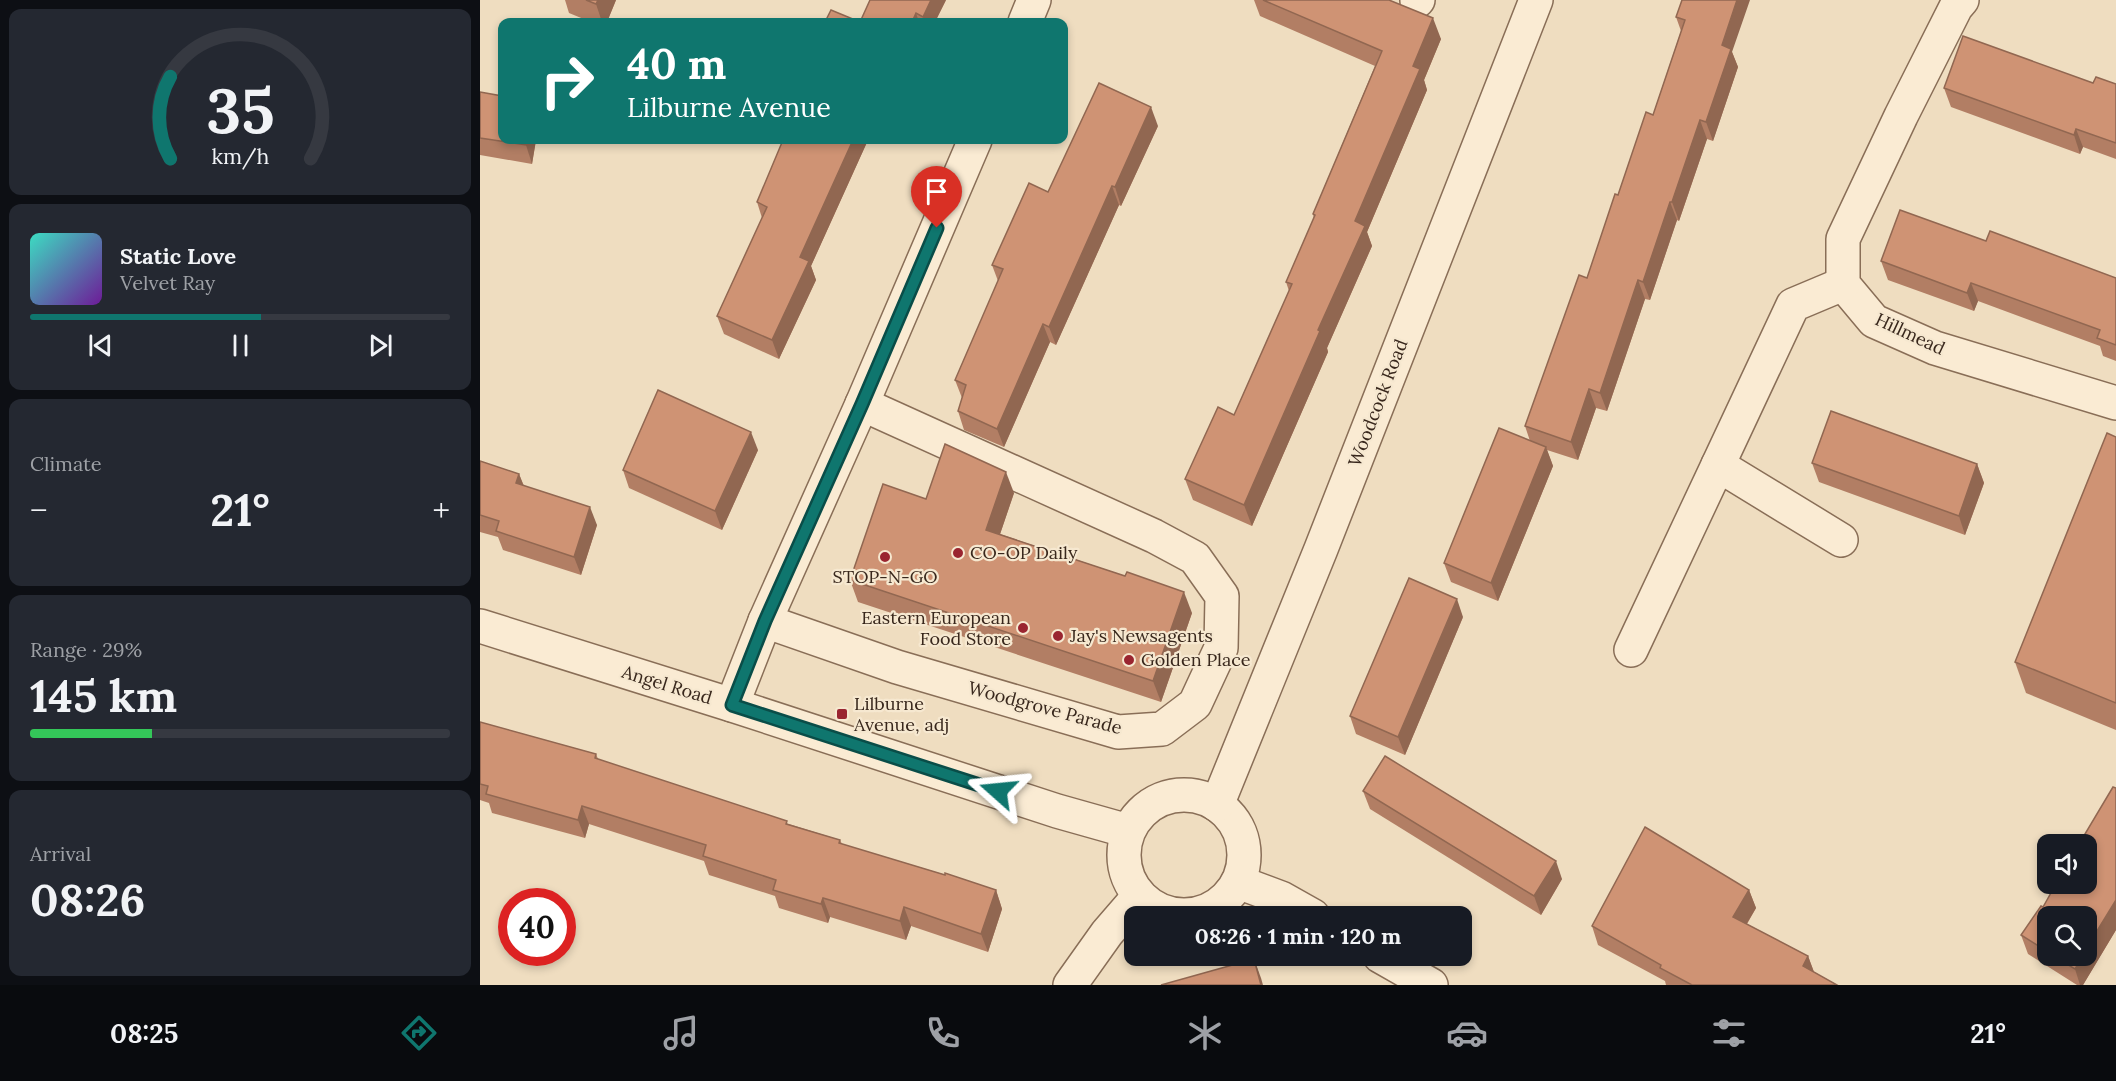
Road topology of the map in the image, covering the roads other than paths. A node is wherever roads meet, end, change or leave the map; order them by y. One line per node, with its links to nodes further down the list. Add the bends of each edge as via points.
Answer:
1 (1034, 0): 4 (street)
2 (1536, 0): 15 (street, Woodcock Road)
3 (1962, 0): 6 (street, via 1843,239)
4 (1027, 18)
5 (973, 144): 8 (street)
6 (1843, 284): 7 (street, Hillmead, via 1874,321 1925,344); 9 (street, via 1793,305)
7 (2116, 403)
8 (862, 404): 11 (street); 11 (street, Woodgrove Parade, via 1155,536 1195,558 1222,596 1221,648 1195,704 1162,729 1118,732 897,667)
9 (1718, 465): 10 (street); 13 (street)
10 (1841, 540)
11 (765, 621): 14 (street)
12 (480, 626): 14 (street, Angel Road)
13 (1631, 650)
14 (732, 705): 16 (street, Angel Road)
15 (1217, 805): 16 (street, via 1202,797 1166,797 1144,810); 17 (street, via 1233,820 1242,840 1244,861)
16 (1128, 831): 18 (street, via 1123,854 1127,877)
17 (1238, 882): 18 (street, via 1211,909 1192,915 1173,915); 19 (street)
18 (1139, 896): 21 (street)
19 (1295, 906)
20 (1398, 966): 22 (street)
21 (1070, 985)
22 (1431, 985)

